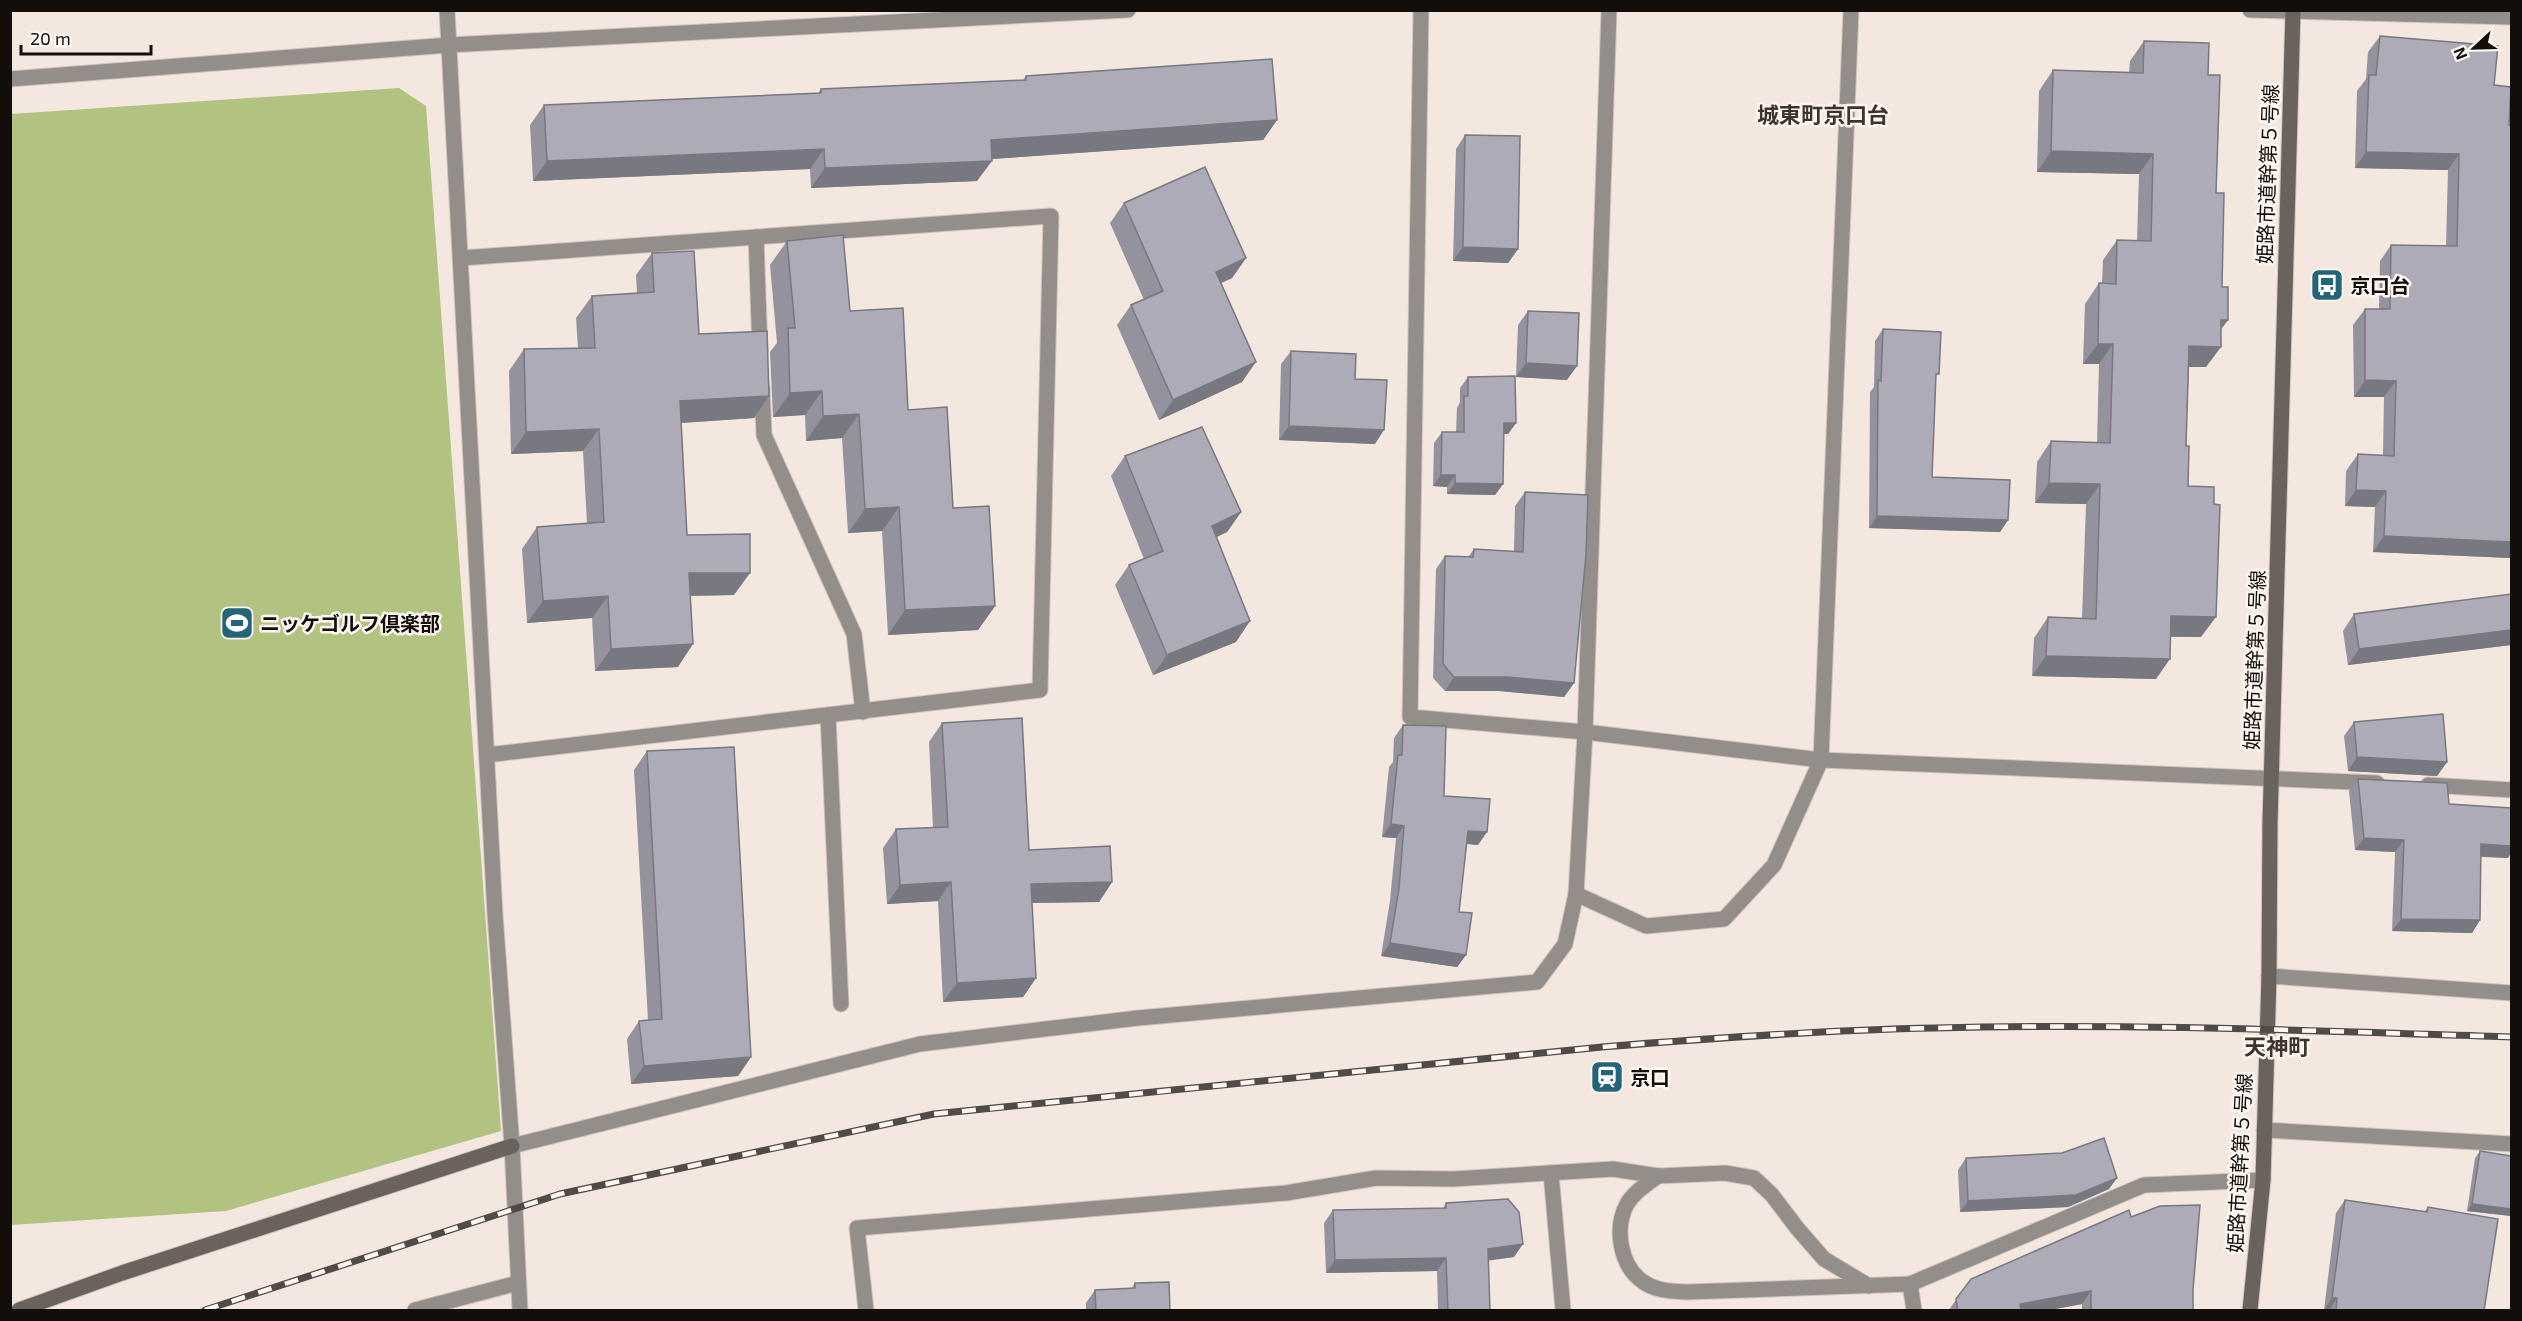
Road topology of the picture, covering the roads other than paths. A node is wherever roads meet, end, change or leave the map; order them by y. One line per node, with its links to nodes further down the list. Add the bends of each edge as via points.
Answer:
1 (447, 10): 9 (street)
2 (1128, 10): 9 (street)
3 (1421, 10): 15 (street, via 1410,717)
4 (1609, 10): 15 (street)
5 (1851, 10): 17 (street)
6 (2250, 10): 7 (street)
7 (2293, 11): 8 (street); 18 (street, 姫路市道幹第５号線)
8 (2511, 17)
9 (449, 45): 10 (street); 12 (street)
10 (10, 79)
11 (756, 237): 12 (street); 13 (street, via 764,435 854,634); 13 (street, via 1051,216 1040,690)
12 (461, 258): 16 (street)
13 (863, 712): 14 (street)
14 (828, 716): 16 (street); 23 (street)
15 (1585, 732): 17 (street); 20 (street)
16 (487, 755): 26 (street)
17 (1821, 760): 18 (street); 20 (street, via 1774,865 1724,919 1646,926)
18 (2271, 777): 19 (street); 21 (street, 姫路市道幹第５号線)
19 (2511, 790)
20 (1576, 894): 26 (street, via 1565,944 1537,982 1138,1018 920,1044)
21 (2269, 976): 22 (street); 24 (street, 姫路市道幹第５号線)
22 (2511, 993)
23 (841, 1004)
24 (2264, 1130): 25 (street); 29 (street, 姫路市道幹第５号線)
25 (2511, 1144)
26 (513, 1146): 30 (street); 33 (street)
27 (1551, 1173): 28 (street, via 1613,1169); 36 (street, via 1453,1179 1376,1178 1286,1194 857,1228); 37 (street)
28 (1658, 1176): 32 (street, via 1725,1173 1754,1178 1824,1259); 32 (street, via 1627,1203 1622,1218 1620,1238 1624,1257 1643,1282 1655,1288 1687,1292)
29 (2263, 1180): 31 (street, via 2144,1185); 39 (street, 姫路市道幹第５号線)
30 (518, 1283): 34 (street); 35 (street)
31 (1910, 1284): 32 (street); 38 (street)
32 (1869, 1286)
33 (19, 1311)
34 (415, 1311)
35 (520, 1311)
36 (866, 1311)
37 (1563, 1311)
38 (1914, 1311)
39 (2250, 1311)

